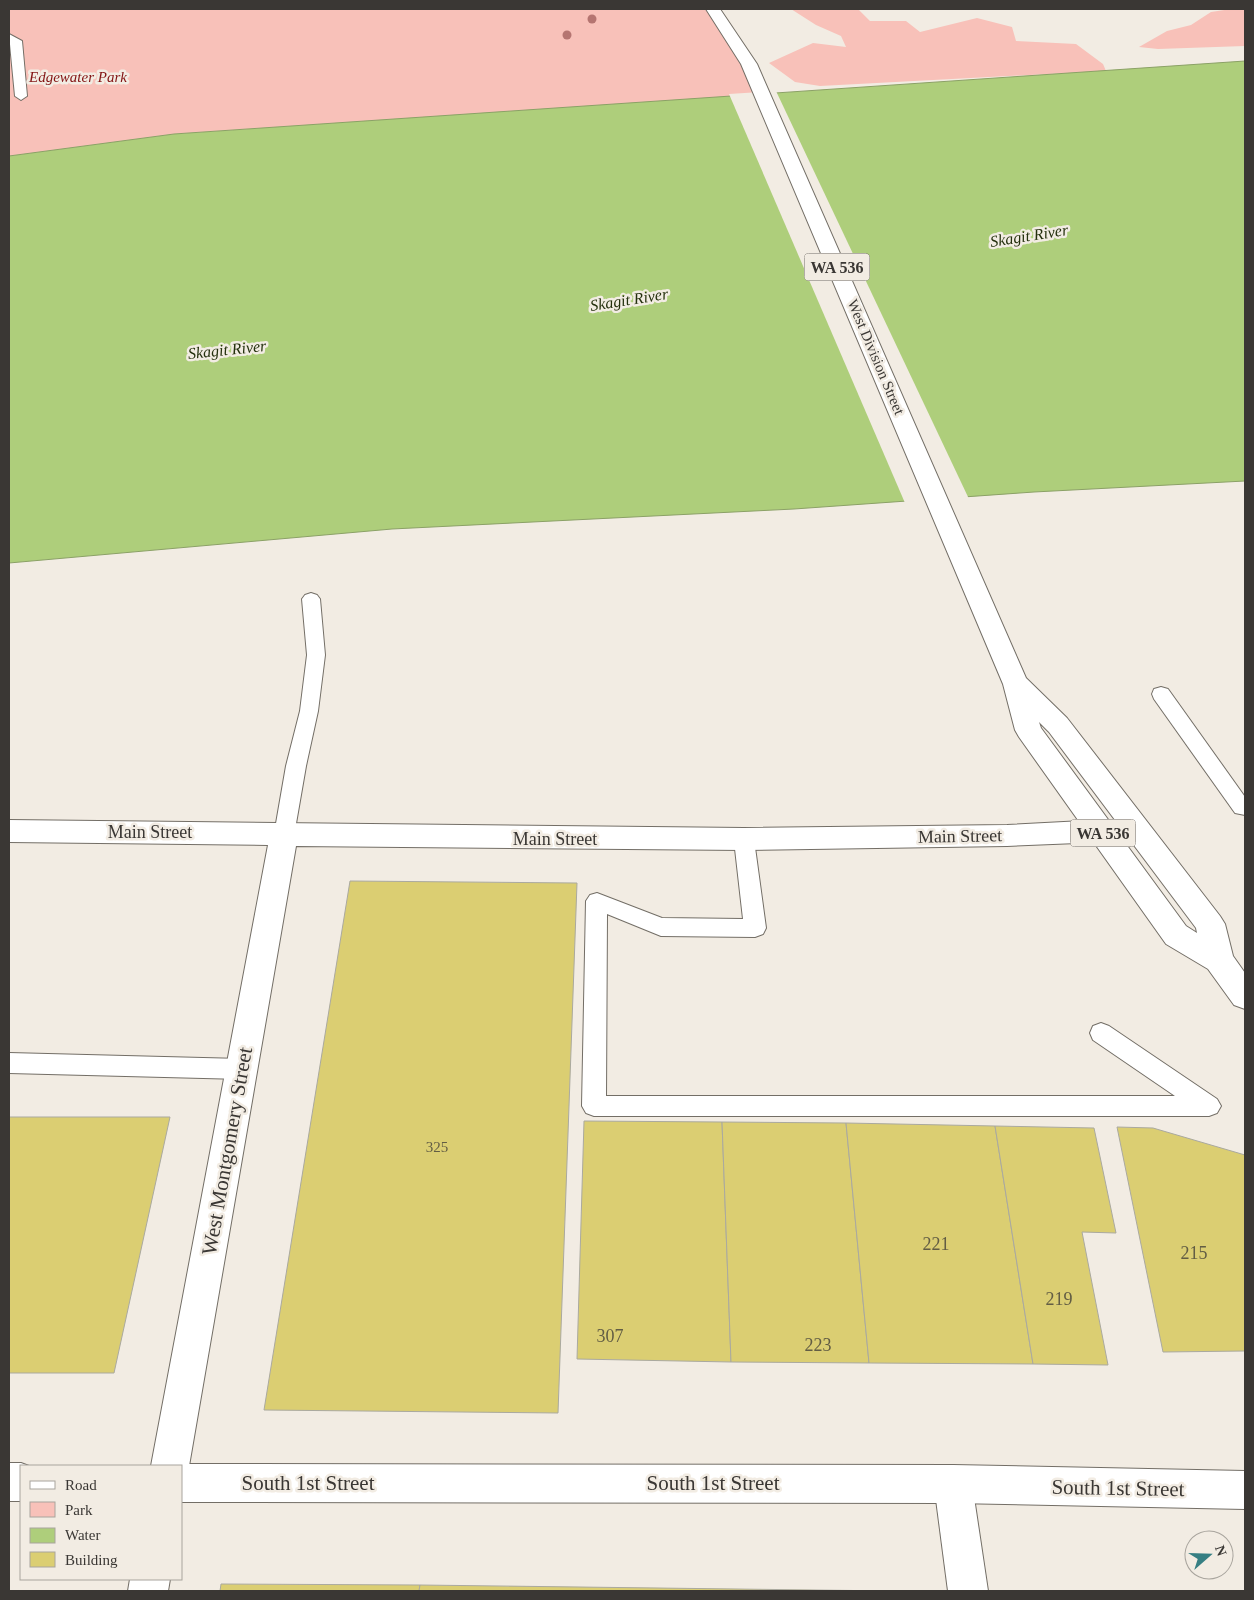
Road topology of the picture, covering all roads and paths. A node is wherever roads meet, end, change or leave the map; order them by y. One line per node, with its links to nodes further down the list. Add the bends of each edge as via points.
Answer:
1 (717, 13): 5 (street, West Division Street / WA 536, via 749,64)
2 (9, 37): 3 (lane, via 16,41)
3 (21, 96)
4 (311, 599): 10 (lane, via 316,655 309,711)
5 (1016, 684): 9 (street, West Division Street / WA 536, via 1028,730); 12 (street, West Division Street / WA 536, via 1058,725 1210,924)
6 (1161, 694): 7 (lane)
7 (1242, 808)
8 (9, 831): 10 (street, Main Street)
9 (1102, 831): 11 (street, Main Street, via 1050,835); 12 (street, West Division Street / WA 536, via 1176,935)
10 (284, 835): 11 (street, Main Street); 16 (street, West Montgomery Street)
11 (744, 840): 14 (lane, via 755,928 661,927 597,901 594,1106 1209,1106)
12 (1219, 960): 13 (street, West Division Street / WA 536)
13 (1245, 996)
14 (1101, 1033)
15 (9, 1063): 16 (lane)
16 (242, 1069): 17 (street, West Montgomery Street)
17 (170, 1465)
18 (182, 1483): 19 (street, South 1st Street)
19 (953, 1484): 20 (street, South 1st Street); 21 (street)
20 (1245, 1490)
21 (968, 1591)

